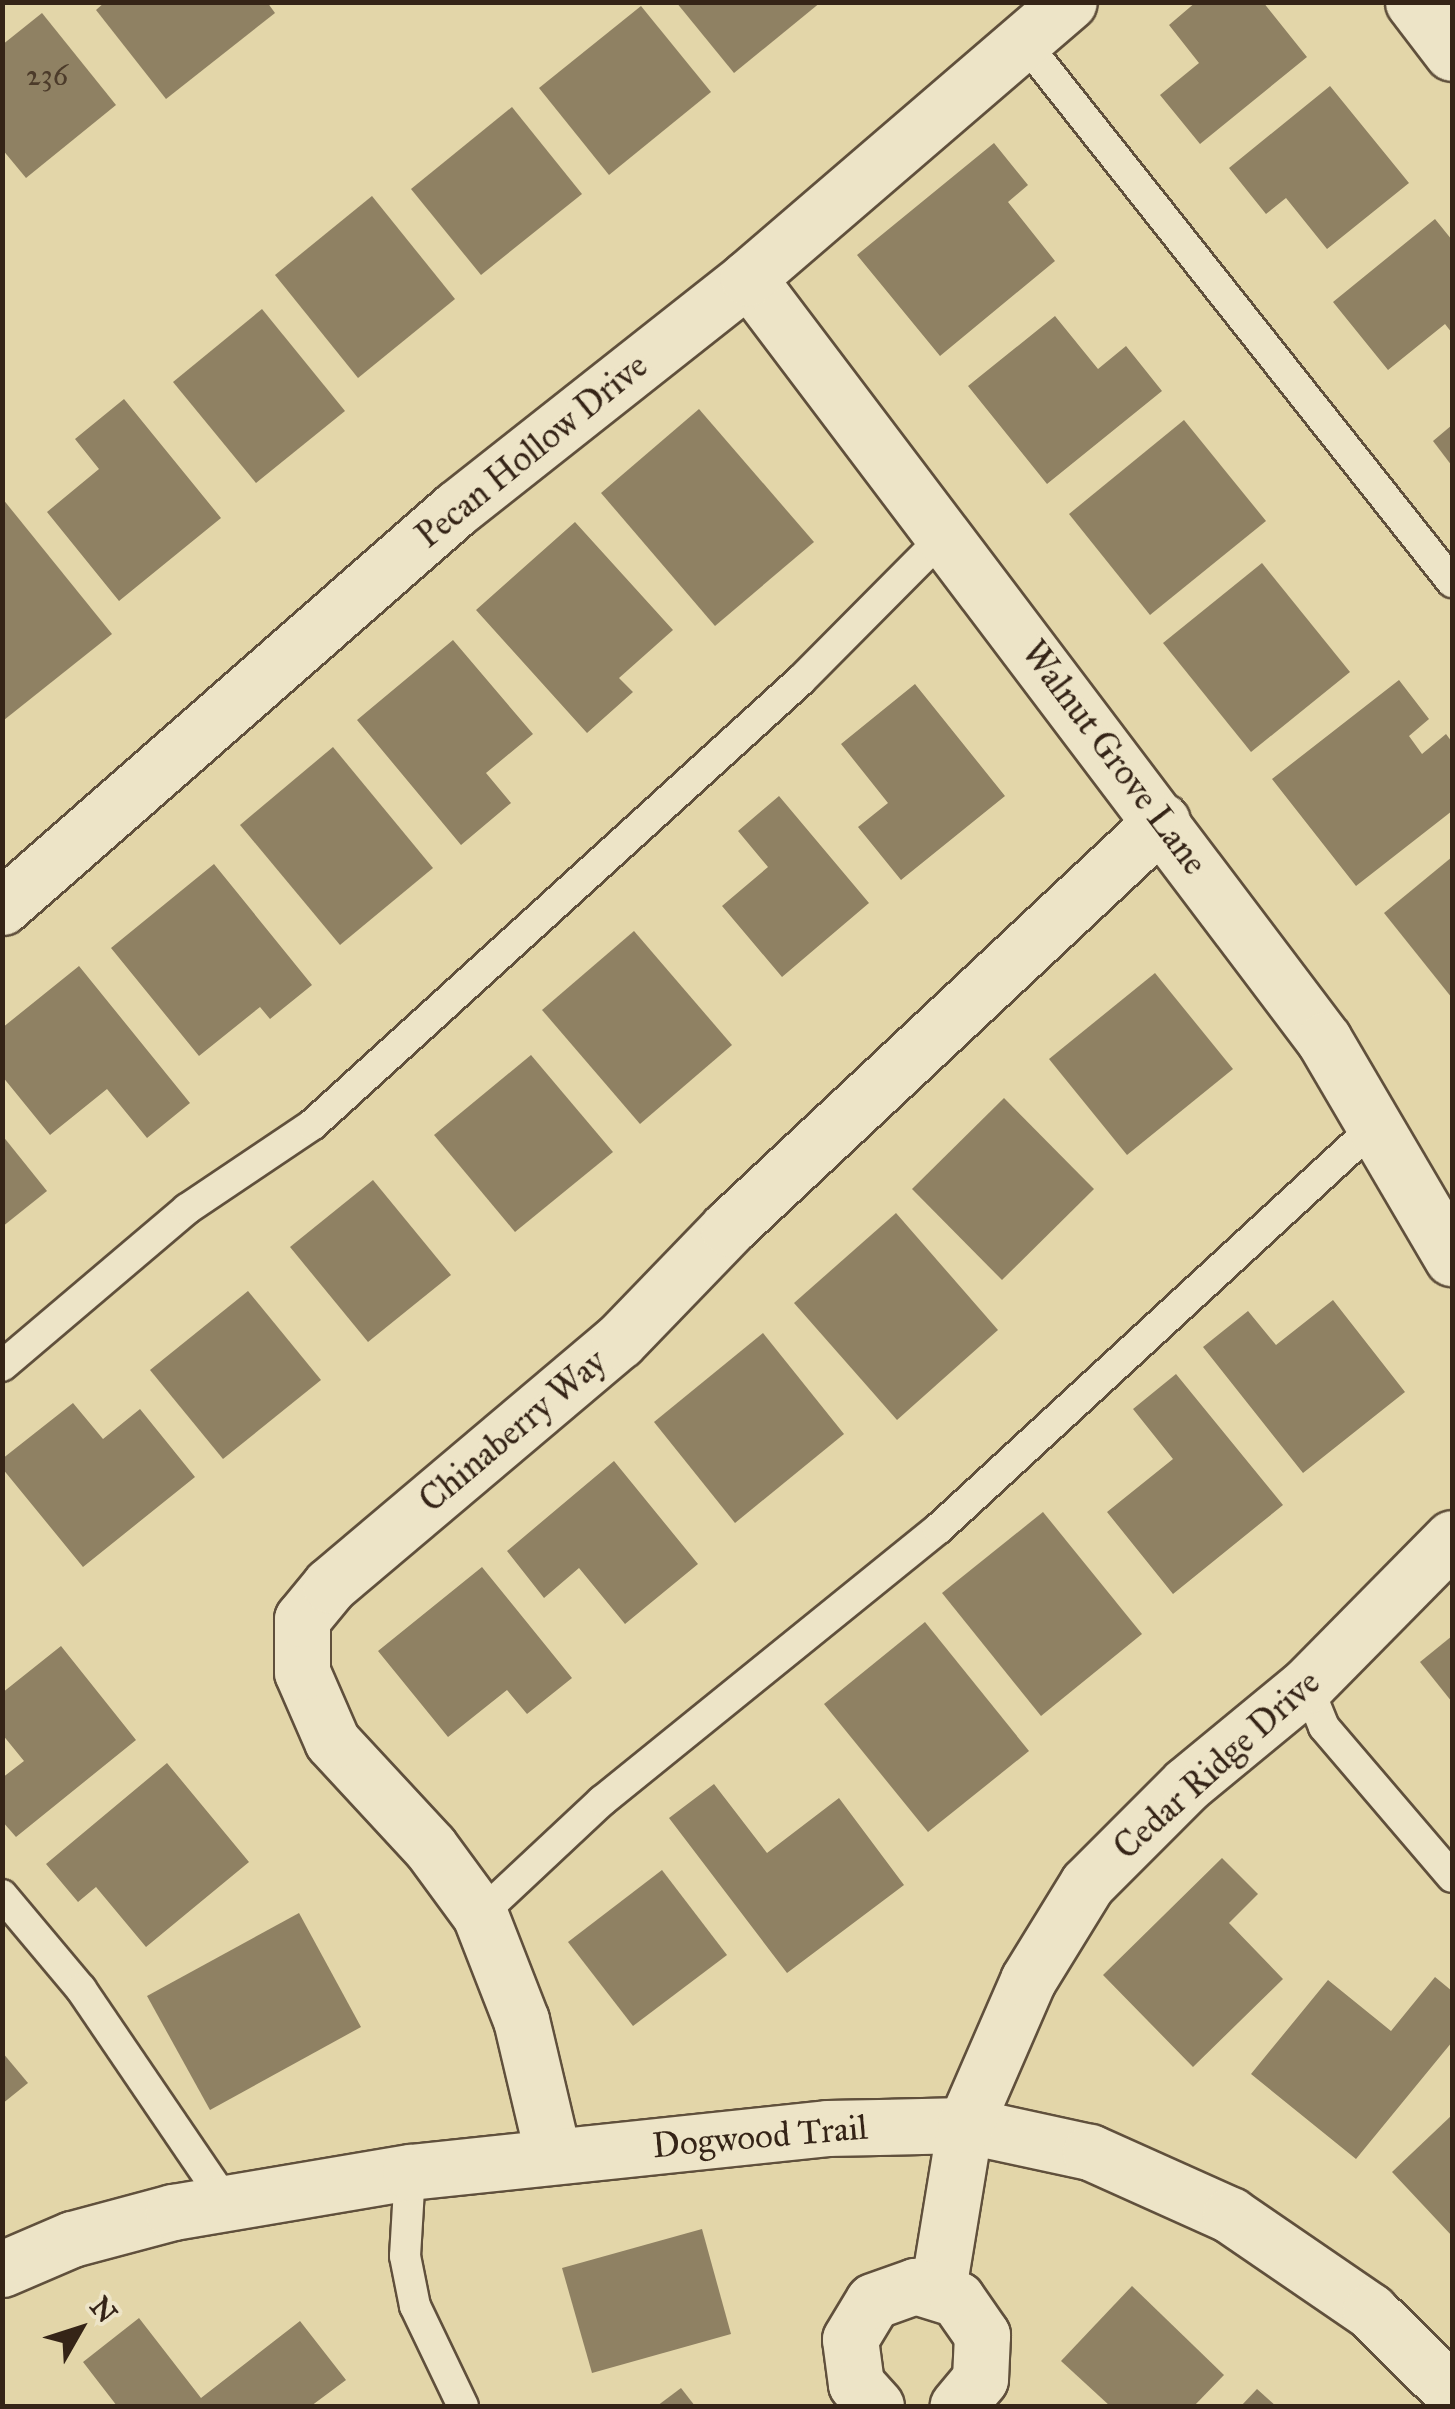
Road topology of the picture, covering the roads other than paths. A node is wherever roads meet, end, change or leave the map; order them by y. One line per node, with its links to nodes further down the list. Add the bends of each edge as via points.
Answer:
1 (1069, 2): 3 (street, Pecan Hollow Drive)
2 (1413, 2): 4 (street)
3 (1025, 43): 5 (street, Pecan Hollow Drive); 7 (lane)
4 (1452, 53)
5 (748, 278): 6 (street, Walnut Grove Lane); 9 (street, Pecan Hollow Drive, via 456,508)
6 (945, 535): 8 (street, Walnut Grove Lane); 12 (lane, via 801,680 312,1125 188,1209)
7 (1452, 582)
8 (1162, 821): 10 (street, Walnut Grove Lane, via 1324,1040); 17 (street, Chinaberry Way, via 728,1228 619,1341 330,1585 302,1618 302,1672 332,1741 430,1848)
9 (2, 907)
10 (1375, 1126): 11 (street, Walnut Grove Lane); 17 (lane, via 938,1530 602,1802)
11 (1452, 1258)
12 (2, 1366)
13 (1452, 1538): 14 (street, Cedar Ridge Drive)
14 (1307, 1686): 15 (lane, via 1324,1727); 18 (street, Cedar Ridge Drive, via 1187,1784 1088,1884 1028,1980)
15 (1452, 1877)
16 (2, 1895): 21 (lane, via 81,1989)
17 (480, 1915): 19 (street, Chinaberry Way, via 520,2020)
18 (965, 2125): 19 (street, Dogwood Trail, via 827,2128); 23 (street, Cedar Ridge Drive); 24 (street, Dogwood Trail, via 1090,2152 1230,2214 1370,2311)
19 (553, 2155): 20 (street, Dogwood Trail)
20 (410, 2172): 21 (street, Dogwood Trail); 26 (lane, via 404,2256 415,2306)
21 (226, 2202): 22 (street, Dogwood Trail, via 72,2239)
22 (2, 2269)
23 (938, 2289): 25 (street, via 965,2307 982,2335 982,2368); 27 (street, via 893,2290 859,2318 849,2362 856,2384)
24 (1452, 2392)
25 (966, 2404)
26 (463, 2406)
27 (876, 2406)

